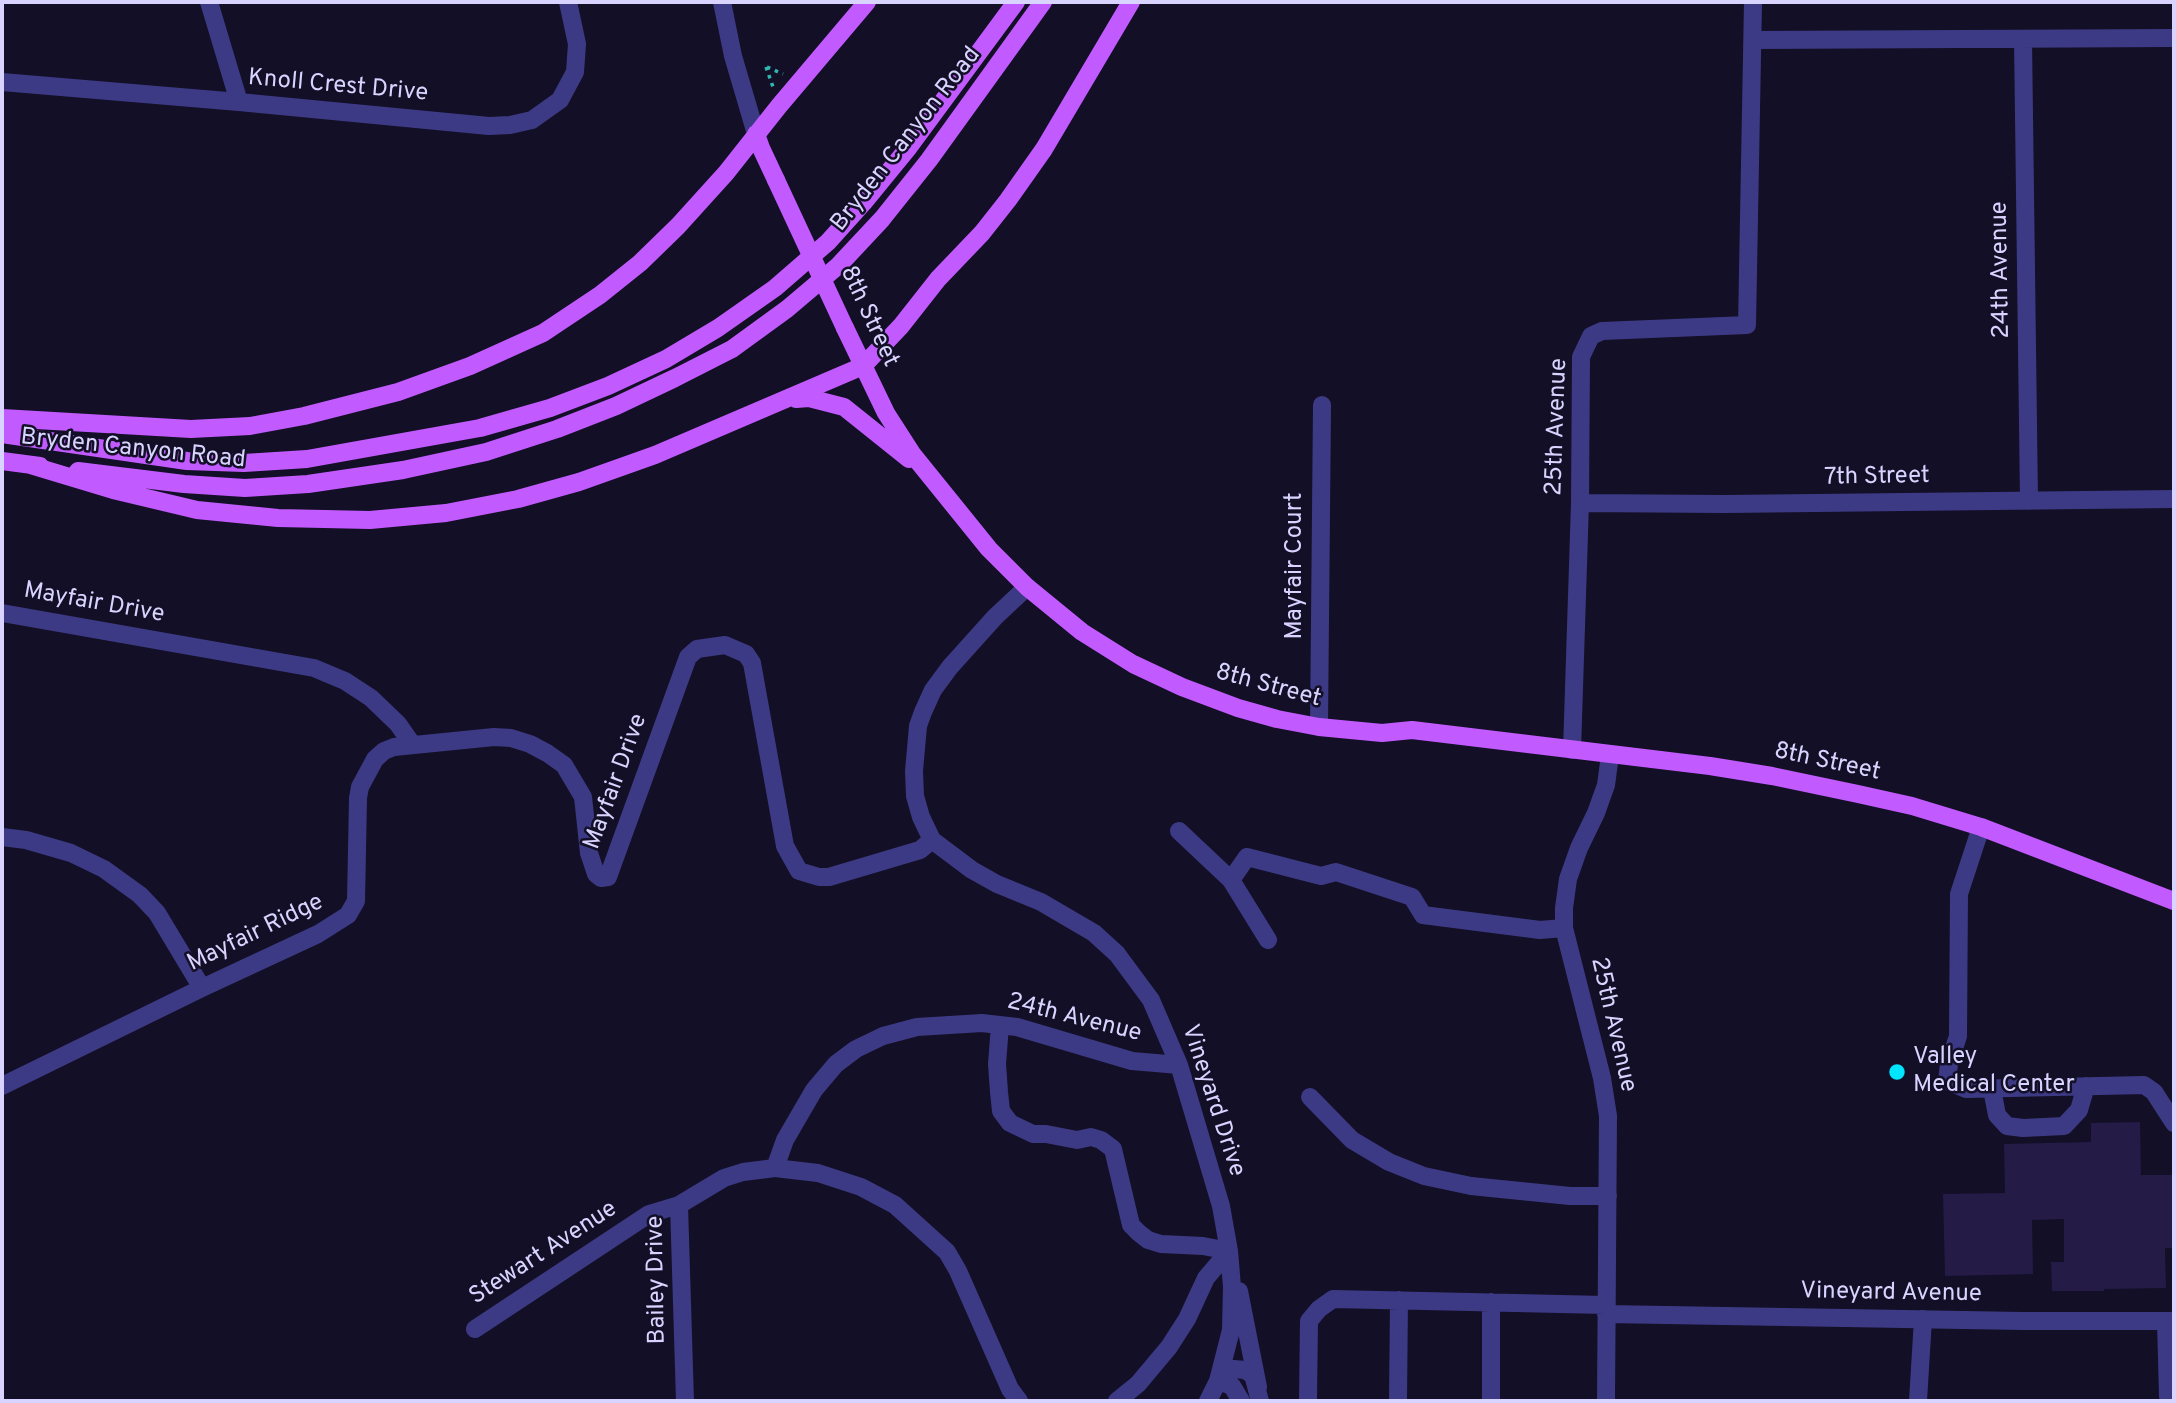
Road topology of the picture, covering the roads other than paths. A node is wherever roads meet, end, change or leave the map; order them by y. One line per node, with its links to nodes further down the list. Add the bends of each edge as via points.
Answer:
1 (209, 2): 13 (street)
2 (568, 2): 13 (street, Knoll Crest Drive, via 577,44 575,72 560,100 532,120 489,126)
3 (722, 2): 14 (street, 8th Street)
4 (867, 2): 14 (main road)
5 (1016, 2): 19 (main road, Bryden Canyon Road, via 909,147 828,242 775,288 718,328 608,386 480,428 307,459 187,461)
6 (1043, 2): 21 (main road, Bryden Canyon Road, via 921,170 839,265 732,349 616,406 486,452 308,484 245,488 184,484)
7 (1131, 2): 15 (main road, via 1044,149 1007,200)
8 (1753, 2): 11 (street, 25th Avenue)
9 (2174, 38): 10 (street)
10 (2023, 39): 11 (street); 24 (street, 24th Avenue)
11 (1753, 40): 25 (street, 25th Avenue, via 1747,325 1602,331 1591,336 1581,357)
12 (2, 82): 13 (street, Knoll Crest Drive)
13 (239, 102)
14 (756, 134): 15 (main road, 8th Street, bridge); 18 (main road, via 678,226 640,263 543,333 470,366 398,392 250,426 191,429)
15 (863, 366): 16 (main road); 22 (main road, 8th Street, via 886,412)
16 (779, 402): 21 (main road, via 579,482 446,513 370,520 197,510); 22 (main road, via 808,398 844,407)
17 (1322, 405): 28 (street, Mayfair Court)
18 (2, 418)
19 (2, 434)
20 (2, 461): 21 (main road, Bryden Canyon Road)
21 (30, 465)
22 (927, 473): 26 (main road, 8th Street, via 989,549)
23 (2174, 499): 24 (street, 7th Street)
24 (2029, 501): 25 (street, 7th Street)
25 (1580, 503): 30 (street, 25th Avenue)
26 (1027, 587): 28 (main road, 8th Street, via 1082,632 1133,664 1238,708); 35 (street, via 950,667 923,712 918,726 915,796)
27 (2, 613): 29 (street, Mayfair Drive, via 314,668 371,698)
28 (1319, 727): 30 (main road, 8th Street, via 1382,733 1412,730)
29 (412, 744): 35 (street, Mayfair Drive, via 511,738 564,765 583,797 596,874 608,877 688,657 697,649 725,645 746,654 752,663 785,846 799,871 829,877 920,850); 40 (street, Mayfair Ridge, via 384,751 364,776 358,798 356,901 348,915 318,934)
30 (1572, 750): 31 (main road, 8th Street)
31 (1610, 755): 32 (main road, 8th Street, via 1772,776 1912,806); 38 (street, 25th Avenue, via 1603,794 1568,879)
32 (1981, 827): 37 (main road, 8th Street); 45 (street, via 1959,894 1958,1036 1947,1081 1965,1088)
33 (1179, 831): 36 (street)
34 (2, 837): 40 (street, via 71,853 140,895 157,914)
35 (932, 840): 42 (street, Vineyard Drive, via 996,884 1051,907 1094,933 1146,992)
36 (1231, 880): 38 (street, via 1247,857 1321,876 1336,872 1349,876 1412,897 1423,915 1540,930); 39 (street)
37 (2174, 901)
38 (1564, 928): 49 (street, 25th Avenue, via 1602,1079 1608,1116)
39 (1268, 940)
40 (202, 988): 43 (street, Mayfair Ridge)
41 (1000, 1025): 42 (street, 24th Avenue, via 1132,1061); 48 (street, 24th Avenue, via 917,1027 856,1049 814,1090 785,1140); 51 (street, via 999,1092 1001,1111 1010,1124 1033,1134 1101,1140 1113,1149 1131,1225 1139,1233 1161,1244)
42 (1180, 1065): 51 (street, Vineyard Drive, via 1221,1206)
43 (2, 1086)
44 (2086, 1086): 45 (street); 45 (street, via 2078,1110 2064,1126 2023,1128 2007,1126 1997,1115); 47 (street, via 2144,1085 2154,1092)
45 (1992, 1088)
46 (1310, 1097): 49 (street, via 1352,1140 1424,1176 1471,1186)
47 (2174, 1123)
48 (775, 1168): 50 (street, Bailey Drive, via 724,1178); 61 (street, Bailey Drive, via 818,1173 862,1187 901,1210 947,1252)
49 (1608, 1196): 54 (street, 25th Avenue)
50 (680, 1205): 57 (street, Stewart Avenue, via 649,1214); 60 (street, Bailey Drive)
51 (1228, 1251): 58 (street, Vineyard Drive, via 1231,1330); 59 (street); 62 (street, via 1206,1278 1169,1347)
52 (1399, 1300): 53 (street, Vineyard Avenue); 65 (street, Vineyard Avenue, via 1333,1299 1319,1309 1309,1321); 66 (street)
53 (1491, 1302): 54 (street, Vineyard Avenue); 67 (street)
54 (1606, 1310): 55 (street, Vineyard Avenue); 68 (street, 25th Avenue)
55 (1923, 1319): 56 (street, Vineyard Avenue); 69 (street)
56 (2170, 1321): 70 (street)
57 (475, 1329)
58 (1220, 1375): 59 (street, via 1250,1372); 63 (street); 64 (street)
59 (1259, 1394)
60 (685, 1401)
61 (1019, 1401)
62 (1117, 1401)
63 (1208, 1401)
64 (1241, 1401)
65 (1308, 1401)
66 (1398, 1401)
67 (1491, 1401)
68 (1606, 1401)
69 (1918, 1401)
70 (2170, 1401)

